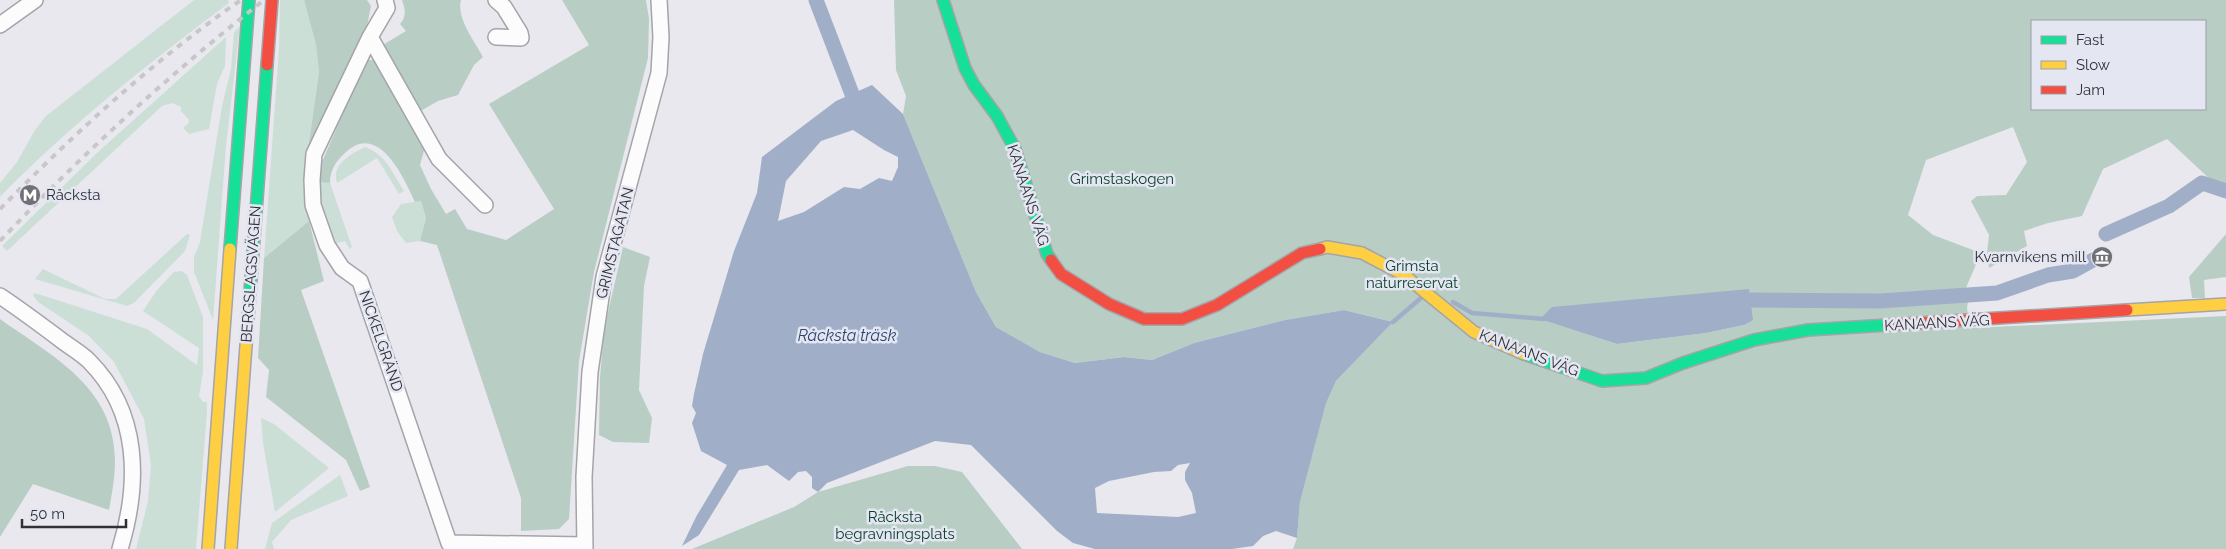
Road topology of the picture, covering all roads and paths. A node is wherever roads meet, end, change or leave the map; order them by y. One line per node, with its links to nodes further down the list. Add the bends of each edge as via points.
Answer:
1 (35, 0): 9 (street)
2 (249, 0): 17 (street, BERGSLAGSVÄGEN)
3 (272, 0): 18 (street, BERGSLAGSVÄGEN)
4 (386, 0): 10 (street, NICKELGRÄND, via 387,8)
5 (482, 0): 6 (street)
6 (495, 0): 11 (street, via 504,7 521,38)
7 (659, 0): 15 (street, GRIMSTAGATAN, via 662,38 659,73 604,277 590,372 584,477)
8 (942, 0): 14 (street, KANAANS VÄG, via 965,68 1015,149 1047,254 1060,274 1073,283 1144,319 1182,319 1217,305 1302,253 1327,247 1362,253 1404,275 1474,332 1530,357 1602,381 1646,378 1754,340 1808,330)
9 (0, 25)
10 (370, 37): 12 (street, via 439,159); 15 (street, NICKELGRÄND, via 314,154 314,205 327,245 336,260 360,281 448,543)
11 (496, 37)
12 (485, 204)
13 (0, 296): 16 (street, via 88,360 111,387 125,417 131,453 132,490)
14 (2226, 304)
15 (585, 547)
16 (120, 549)
17 (208, 549)
18 (231, 549)

